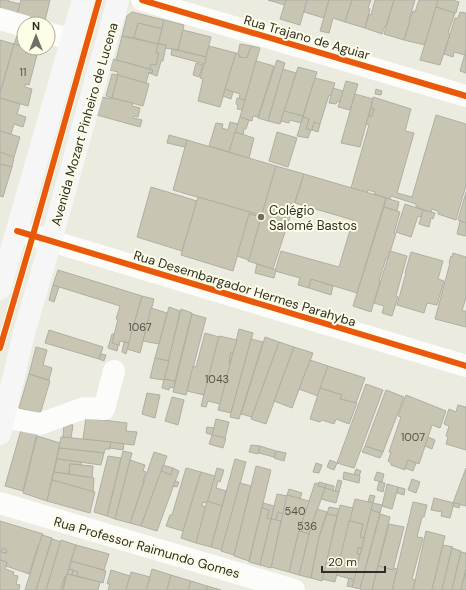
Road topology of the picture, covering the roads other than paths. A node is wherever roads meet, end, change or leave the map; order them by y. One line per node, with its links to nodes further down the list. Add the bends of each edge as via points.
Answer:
1 (84, 0): 7 (main road)
2 (118, 0): 10 (main road, Avenida Mozart Pinheiro de Lucena)
3 (142, 0): 8 (street, Rua Trajano de Aguiar)
4 (0, 19): 5 (street)
5 (16, 24)
6 (56, 35): 7 (street)
7 (73, 40): 9 (main road)
8 (466, 96)
9 (17, 231): 10 (street, Rua Desembargador Hermes Parahyba); 11 (main road)
10 (51, 241): 12 (street, Rua Desembargador Hermes Parahyba); 14 (main road, Avenida Mozart Pinheiro de Lucena, via 24,333)
11 (0, 289)
12 (466, 366)
13 (114, 371): 14 (street, via 104,409 84,408 40,424)
14 (2, 426)
15 (0, 504): 16 (street, Rua Professor Raimundo Gomes)
16 (294, 590)

